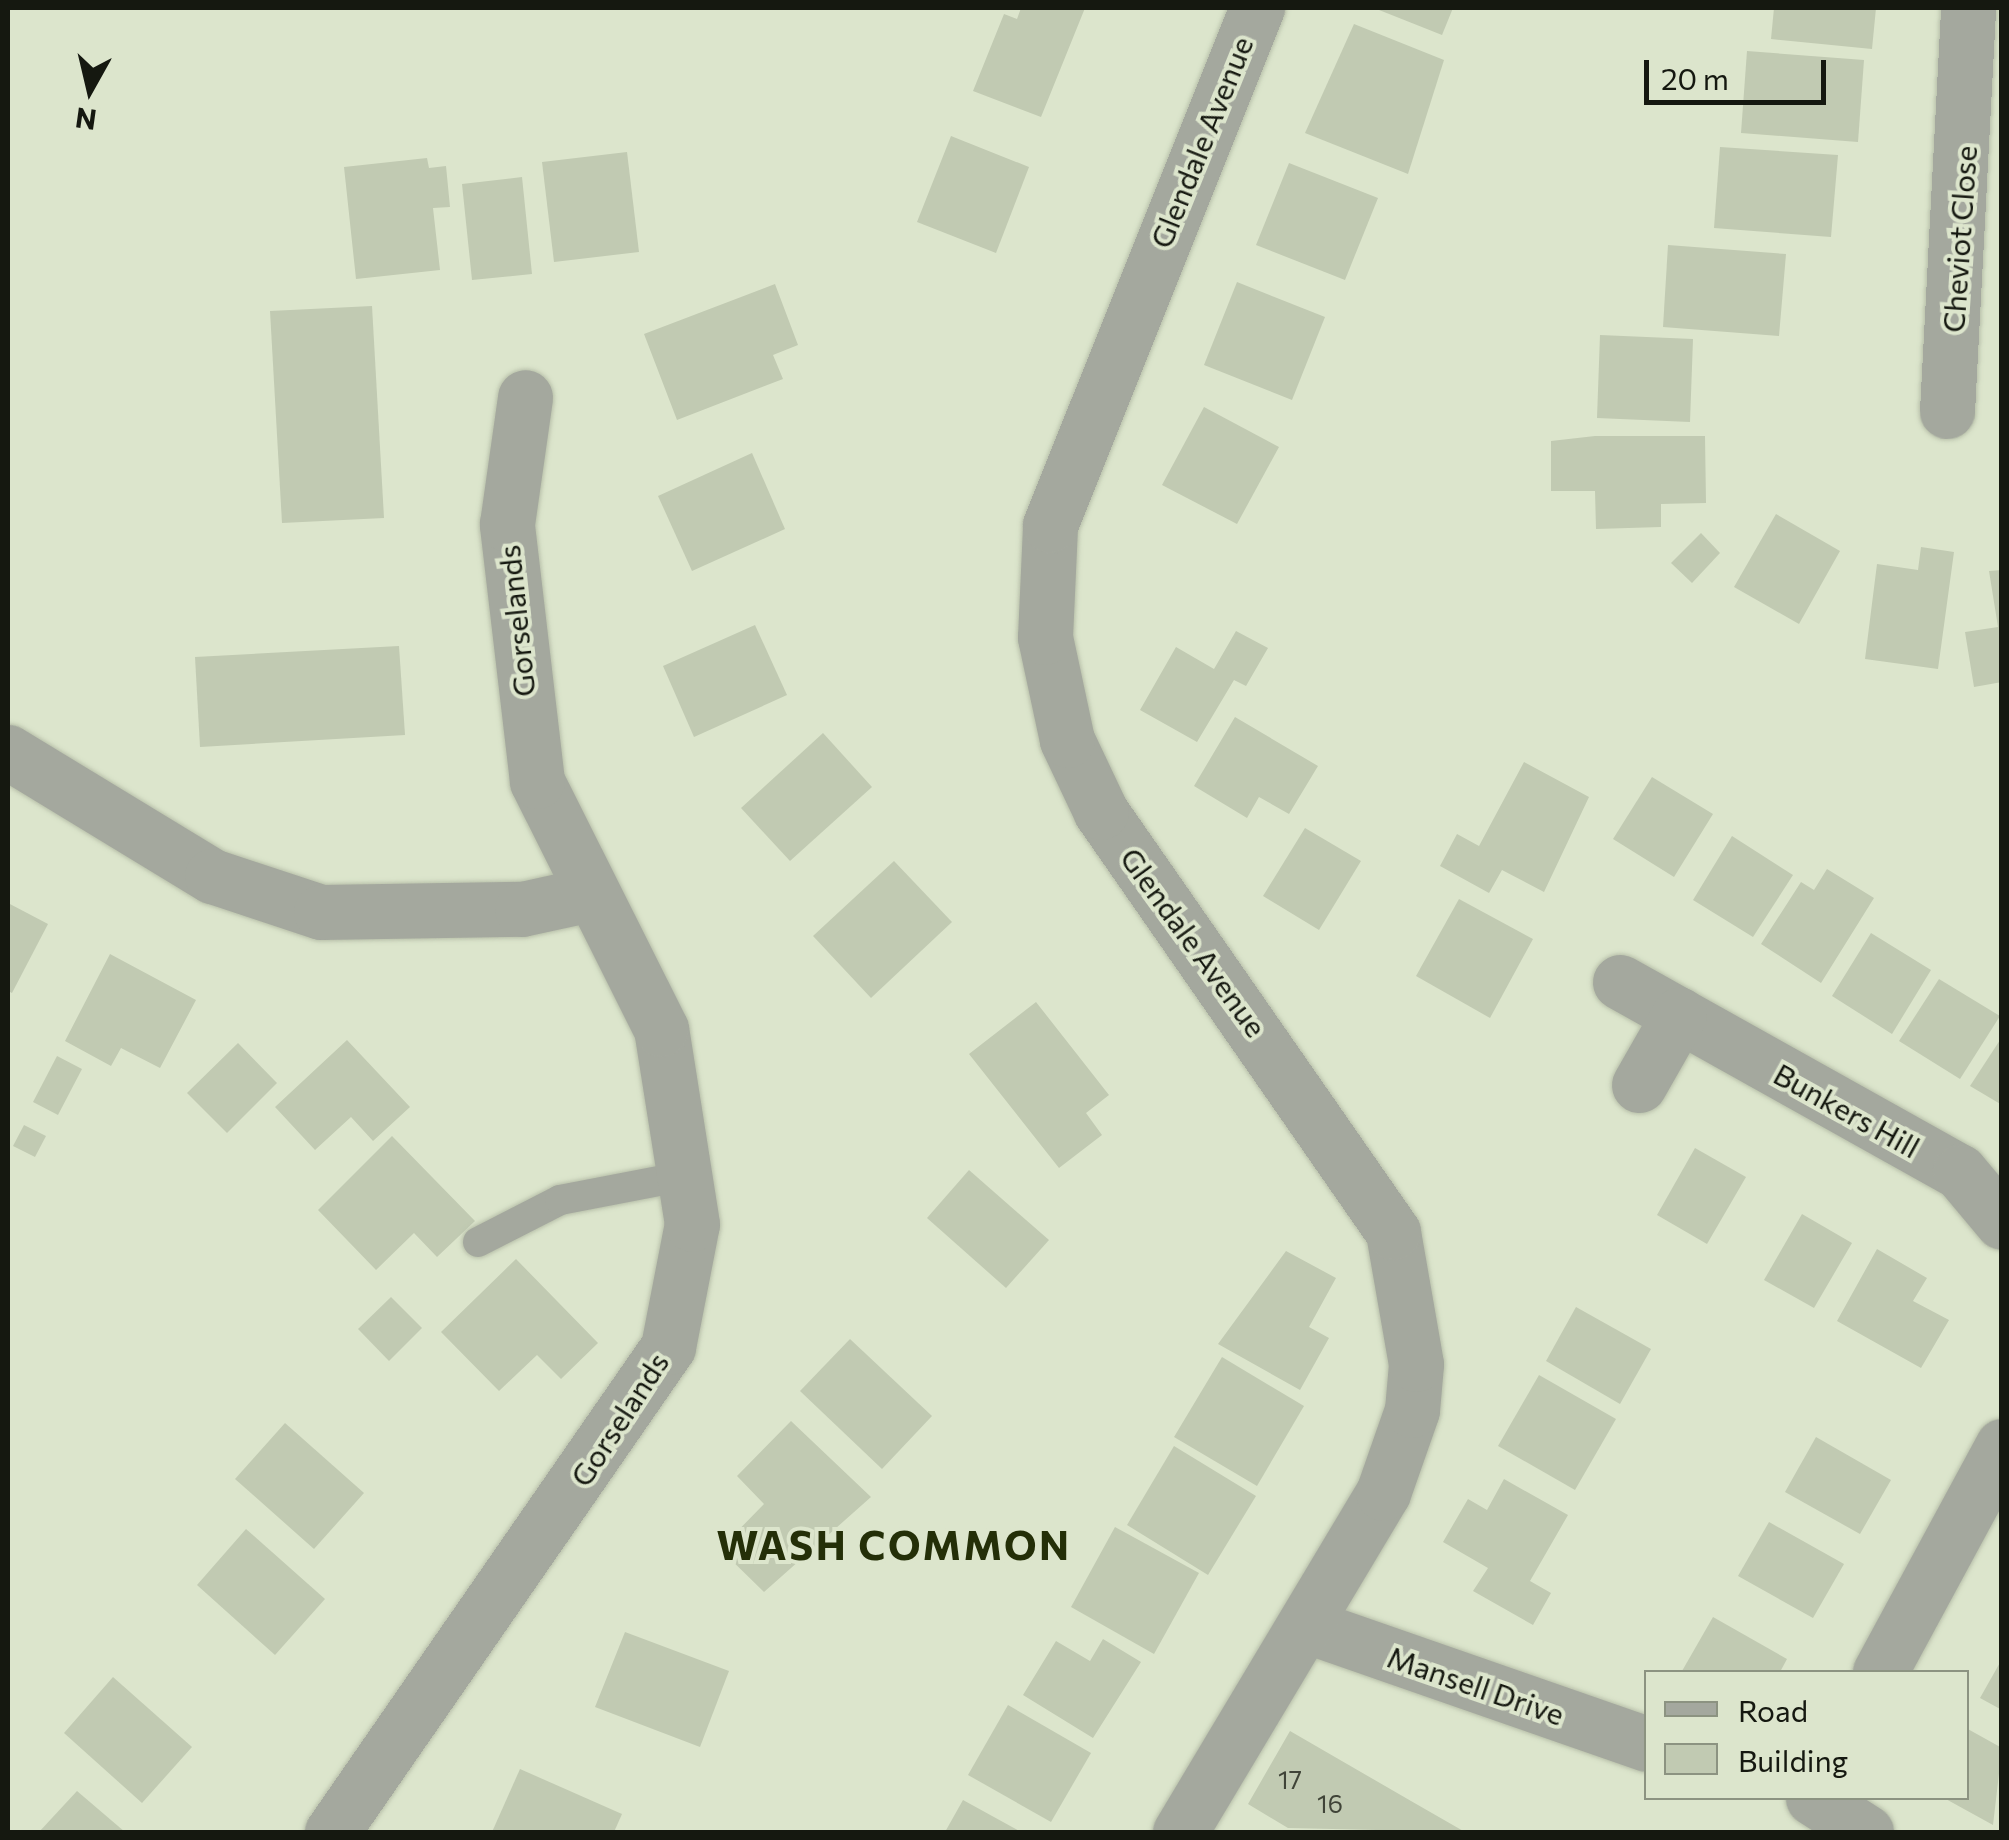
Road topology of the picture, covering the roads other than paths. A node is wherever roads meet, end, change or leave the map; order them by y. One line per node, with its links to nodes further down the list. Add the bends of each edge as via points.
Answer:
1 (1257, 8): 14 (street, Glendale Avenue, via 1076,452 1041,582 1056,700 1094,799 1368,1188 1406,1274 1416,1364 1401,1451)
2 (1968, 8): 4 (street, Cheviot Close)
3 (526, 397): 6 (street, Gorselands, via 507,524 512,632 536,780)
4 (1947, 411)
5 (8, 752): 6 (street, via 84,806 212,876 321,912 522,910)
6 (586, 895): 10 (street, Gorselands, via 661,1029)
7 (1620, 982): 8 (street, Bunkers Hill)
8 (1679, 1015): 9 (street); 11 (street, Bunkers Hill, via 1960,1172)
9 (1638, 1085)
10 (685, 1176): 12 (lane, via 560,1200); 18 (street, Gorselands, via 692,1224 668,1347)
11 (2002, 1222)
12 (478, 1242)
13 (2002, 1446): 15 (street)
14 (1305, 1625): 16 (street, Mansell Drive); 19 (street, Glendale Avenue)
15 (1881, 1670)
16 (1644, 1743)
17 (1817, 1800): 20 (street)
18 (332, 1832)
19 (1180, 1832)
20 (1866, 1832)

